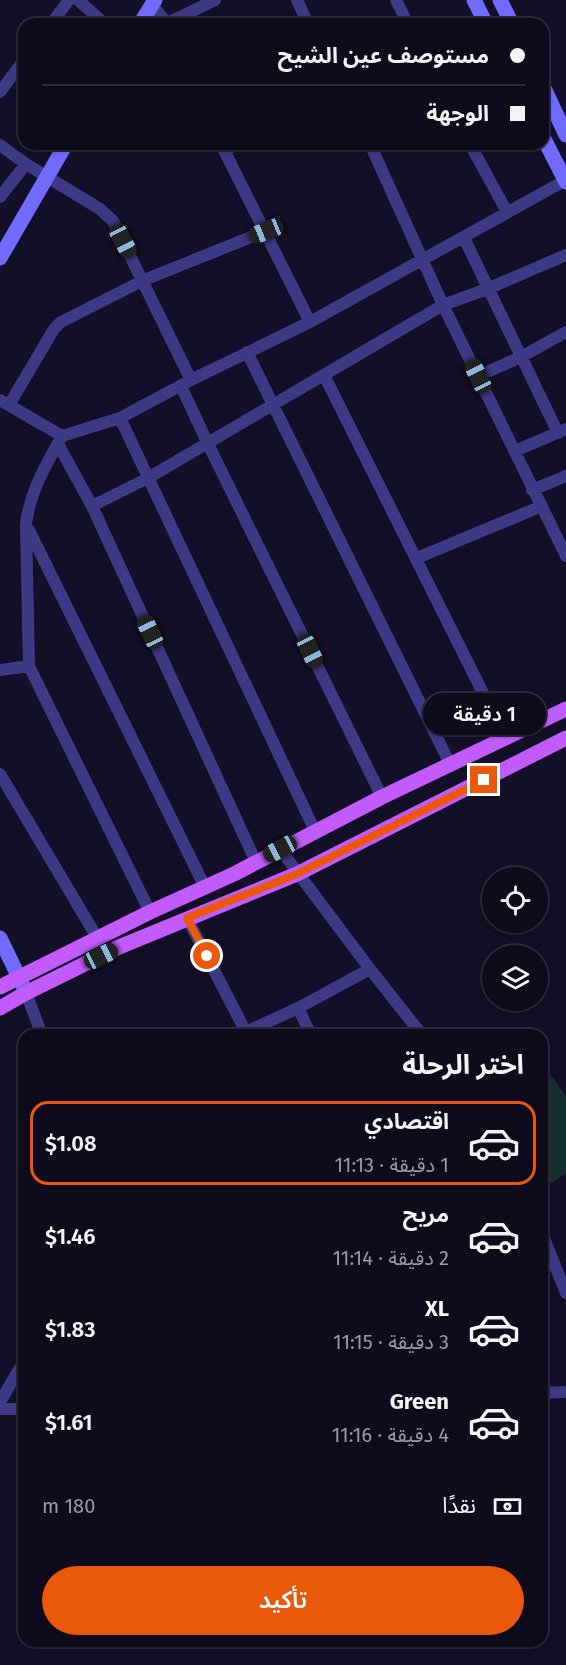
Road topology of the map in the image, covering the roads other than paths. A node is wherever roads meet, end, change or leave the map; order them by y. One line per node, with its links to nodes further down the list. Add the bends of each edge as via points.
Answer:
1 (69, 0): 9 (street)
2 (78, 0): 10 (street)
3 (214, 0): 13 (street)
4 (297, 0): 14 (street)
5 (396, 0): 15 (street)
6 (474, 0): 16 (street)
7 (500, 0): 17 (street)
8 (154, 2): 11 (street); 12 (street)
9 (56, 18)
10 (98, 18)
11 (144, 18)
12 (164, 18)
13 (180, 18)
14 (302, 18)
15 (405, 18)
16 (483, 18)
17 (509, 18)
18 (18, 68): 19 (street)
19 (0, 92)
20 (549, 99): 21 (street)
21 (566, 135)
22 (0, 145): 28 (street)
23 (549, 148): 30 (street)
24 (63, 150): 29 (street)
25 (224, 150): 33 (street)
26 (373, 150): 37 (street)
27 (473, 150): 32 (street)
28 (26, 164): 29 (street); 31 (street)
29 (47, 177): 36 (street); 38 (street, via 107,214)
30 (566, 180): 32 (street)
31 (0, 197)
32 (507, 212): 34 (street)
33 (266, 231): 38 (street); 41 (street)
34 (464, 238): 37 (street); 39 (street)
35 (566, 255): 39 (street)
36 (0, 258)
37 (422, 258): 40 (street); 41 (street)
38 (144, 280): 47 (street); 48 (street, via 54,328)
39 (488, 289): 40 (street); 44 (street)
40 (443, 305): 45 (street); 46 (street)
41 (310, 322): 43 (street)
42 (566, 332): 44 (street)
43 (247, 352): 47 (street); 49 (street)
44 (521, 357): 46 (street); 51 (street)
45 (324, 375): 49 (street); 62 (street)
46 (478, 376): 54 (street)
47 (186, 383): 50 (street); 53 (street)
48 (5, 403): 52 (street)
49 (272, 406): 53 (street); 68 (street)
50 (120, 418): 52 (street); 56 (street)
51 (562, 431): 54 (street)
52 (60, 440): 58 (street); 60 (street, via 37,481)
53 (208, 444): 56 (street); 70 (street)
54 (515, 451): 57 (street)
55 (566, 476): 57 (street)
56 (148, 478): 58 (street); 71 (street)
57 (532, 490): 59 (street)
58 (92, 506): 73 (street)
59 (542, 506): 61 (street); 62 (street)
60 (26, 524): 63 (street); 75 (street)
61 (566, 556)
62 (417, 558): 67 (street)
63 (29, 666): 64 (street); 76 (street)
64 (0, 670)
65 (566, 709): 67 (main road)
66 (566, 738): 74 (main road)
67 (506, 739): 68 (main road)
68 (450, 764): 70 (main road)
69 (0, 774): 79 (street)
70 (382, 797): 71 (main road)
71 (315, 831): 72 (main road)
72 (280, 849): 73 (main road); 74 (street)
73 (256, 862): 75 (main road)
74 (297, 874): 77 (main road); 80 (street)
75 (205, 886): 76 (main road)
76 (150, 912): 79 (main road)
77 (187, 918): 83 (main road); 87 (street)
78 (0, 938): 81 (street)
79 (98, 939): 81 (main road)
80 (370, 969): 85 (street); 90 (street)
81 (19, 978): 82 (main road); 83 (street)
82 (0, 987)
83 (26, 993): 84 (main road); 86 (street)
84 (0, 1008)
85 (298, 1008): 88 (street); 89 (street)
86 (40, 1029)
87 (245, 1029)
88 (255, 1029)
89 (308, 1029)
90 (417, 1029)
91 (548, 1255): 92 (street)
92 (566, 1293)
93 (18, 1372): 96 (street)
94 (566, 1392): 95 (street)
95 (548, 1393)
96 (0, 1402)
97 (0, 1409): 98 (street)
98 (18, 1409)

